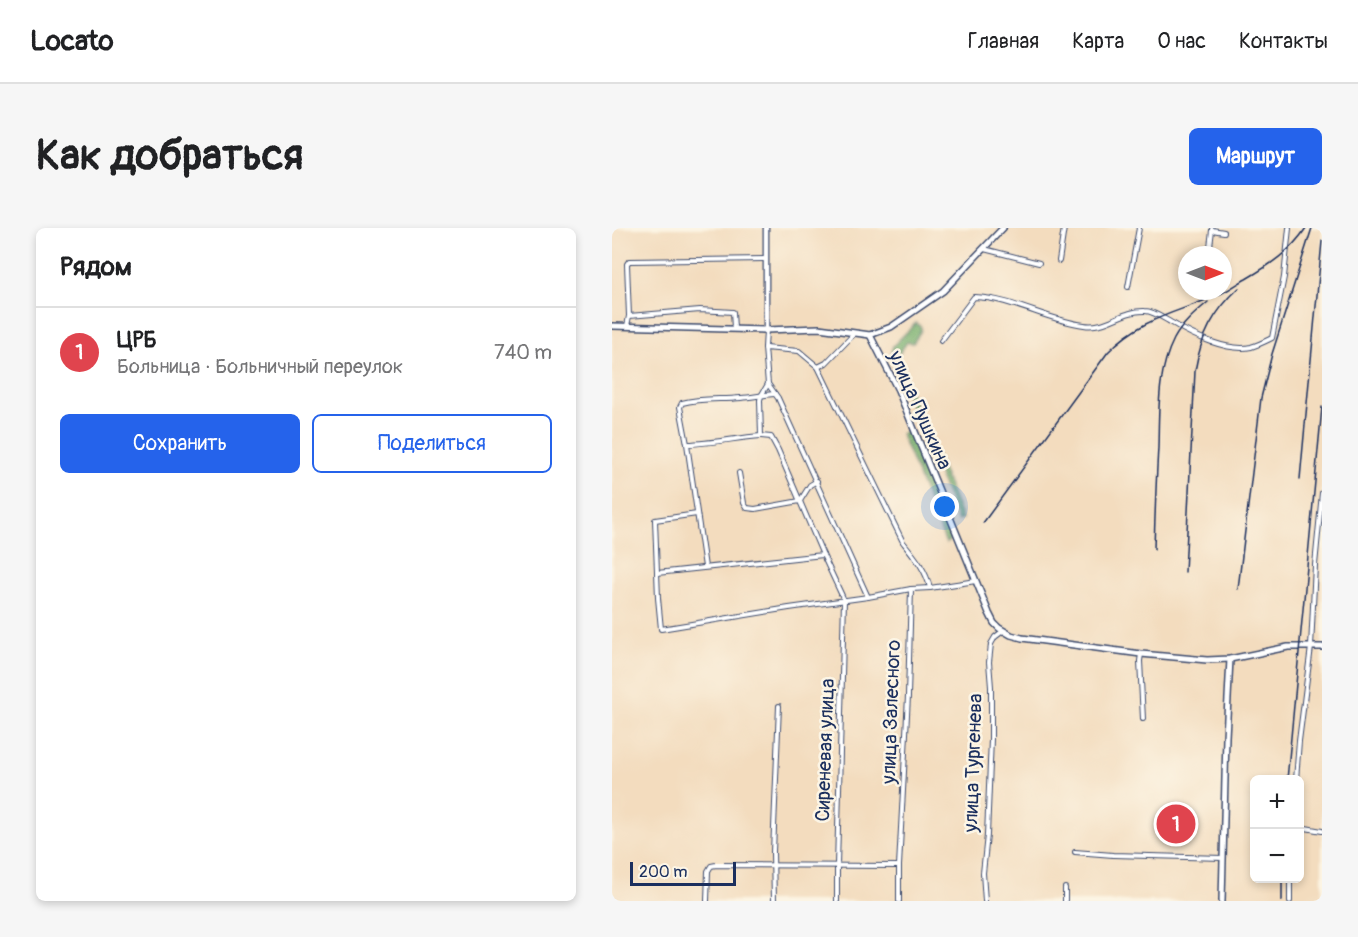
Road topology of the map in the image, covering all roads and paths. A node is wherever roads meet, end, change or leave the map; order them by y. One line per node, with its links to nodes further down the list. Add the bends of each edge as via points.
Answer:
1 (766, 228): 10 (street)
2 (1003, 228): 9 (main road)
3 (1064, 228): 11 (street)
4 (1139, 228): 13 (street)
5 (1289, 228): 23 (street, via 1272,338 1251,347 1233,348 1203,338 1147,311 1126,313 1102,325 1085,326 989,297 974,297)
6 (1212, 229): 7 (street); 8 (street)
7 (1224, 232)
8 (1210, 246)
9 (984, 249): 12 (street); 22 (main road, via 943,291 891,327)
10 (765, 259): 15 (street, via 629,261); 20 (street)
11 (1059, 261)
12 (1039, 263)
13 (1128, 287)
14 (668, 314): 15 (street); 18 (street); 19 (street, via 700,310 733,312)
15 (629, 316): 17 (street)
16 (612, 326): 17 (main road)
17 (627, 326): 18 (main road)
18 (668, 328): 19 (main road)
19 (734, 328): 20 (main road)
20 (766, 330): 21 (main road, via 819,328); 24 (street)
21 (855, 333): 22 (main road); 25 (street)
22 (870, 335): 39 (main road, улица Пушкина, via 898,390)
23 (941, 341)
24 (765, 348): 25 (street, via 799,351); 26 (street)
25 (818, 367): 40 (street, via 903,543 920,563)
26 (768, 384): 27 (street); 28 (street)
27 (776, 394): 28 (street); 32 (street)
28 (761, 396): 29 (street); 30 (street, via 682,403)
29 (761, 436): 30 (street); 34 (street, via 771,437)
30 (687, 444): 35 (street)
31 (739, 473): 34 (street, via 747,508)
32 (817, 481): 34 (street); 42 (street)
33 (1322, 494): 45 (street)
34 (800, 501): 36 (street)
35 (697, 514): 37 (street); 38 (street, via 655,520)
36 (823, 555): 37 (street); 43 (street)
37 (705, 567): 38 (street)
38 (657, 573): 43 (street, via 661,629)
39 (976, 581): 40 (street); 44 (main road, улица Пушкина, via 988,613)
40 (930, 588): 41 (street)
41 (911, 589): 42 (street); 58 (street, улица Залесного)
42 (868, 597): 43 (street)
43 (844, 600): 57 (street, Сиреневая улица)
44 (1003, 631): 47 (main road, via 1022,638); 65 (street, улица Тургенева, via 991,644 989,662 991,739 983,873)
45 (1311, 647): 46 (main road); 48 (main road, via 1288,646); 51 (street)
46 (1322, 647)
47 (1142, 654): 48 (main road); 50 (street)
48 (1230, 659): 55 (main road)
49 (779, 706): 56 (street)
50 (1143, 719)
51 (1296, 775)
52 (1304, 828): 53 (street)
53 (1322, 831)
54 (1075, 852): 55 (street)
55 (1223, 858): 67 (main road)
56 (773, 864): 57 (street); 61 (street, via 711,866); 62 (street)
57 (837, 866): 58 (street); 63 (street, Сиреневая улица)
58 (899, 866): 64 (street, улица Залесного)
59 (1290, 883): 68 (street)
60 (1065, 888): 66 (street)
61 (708, 901)
62 (774, 901)
63 (837, 901)
64 (899, 901)
65 (986, 901)
66 (1065, 901)
67 (1222, 901)
68 (1290, 901)

